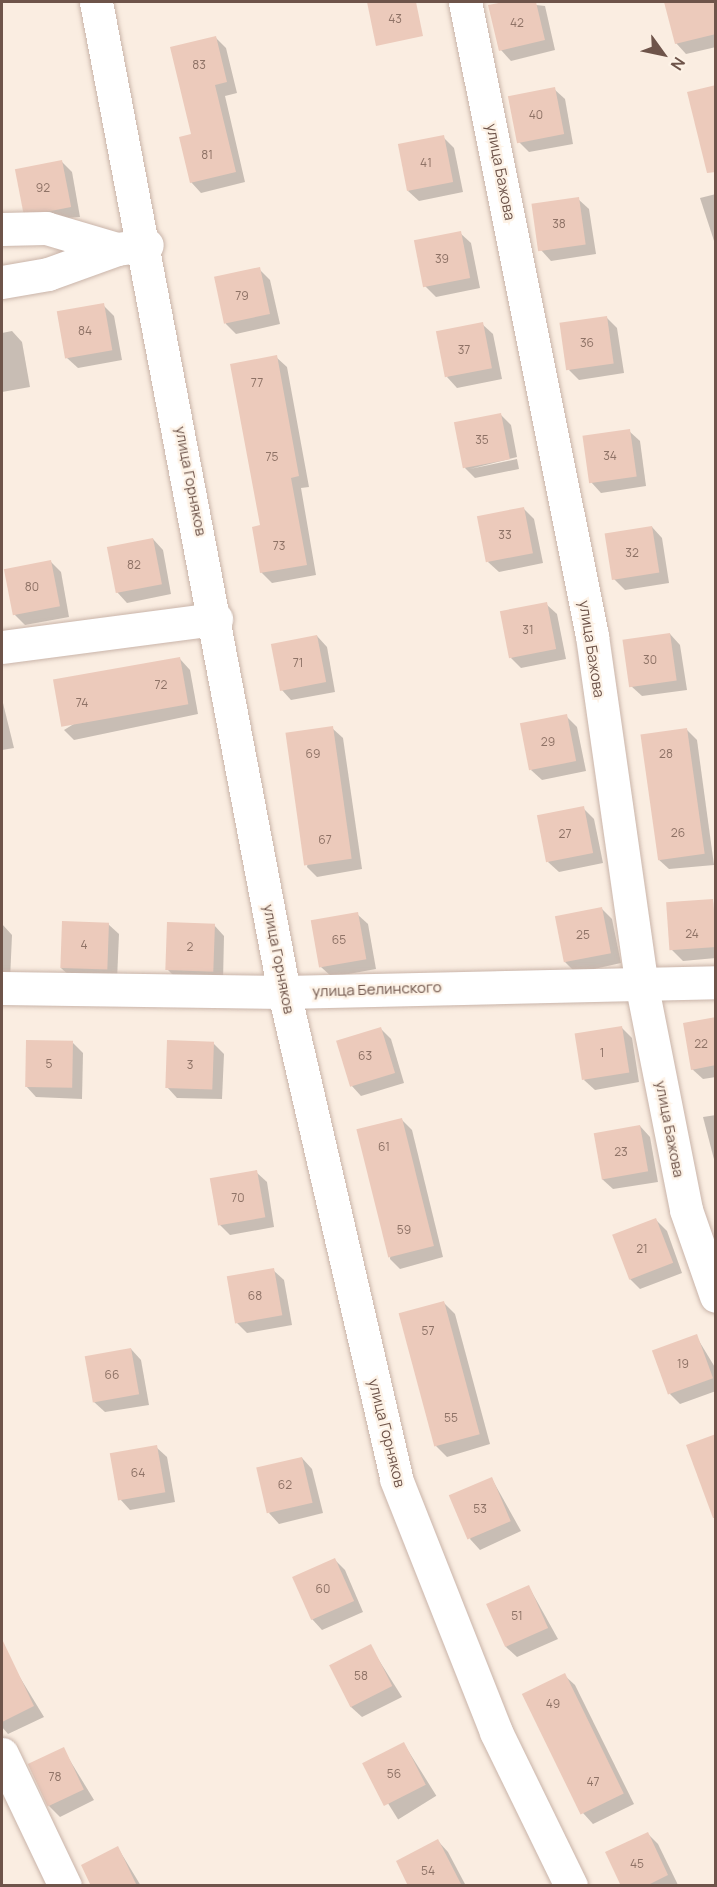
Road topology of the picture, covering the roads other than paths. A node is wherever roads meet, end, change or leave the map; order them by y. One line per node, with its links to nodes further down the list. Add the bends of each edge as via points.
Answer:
1 (96, 2): 4 (street, улица Горняков)
2 (465, 2): 8 (street, улица Бажова, via 592,636)
3 (2, 229): 4 (street, via 46,228)
4 (132, 247): 5 (street, via 48,274); 6 (street, улица Горняков)
5 (2, 282)
6 (216, 619): 7 (street); 11 (street, улица Горняков)
7 (2, 647)
8 (641, 981): 9 (street, улица Белинского); 11 (street, улица Белинского); 12 (street, улица Бажова, via 686,1210)
9 (716, 982)
10 (2, 987): 11 (street, улица Белинского)
11 (284, 992): 15 (street, улица Горняков, via 396,1479 496,1732)
12 (716, 1296)
13 (2, 1754): 14 (street)
14 (65, 1886)
15 (571, 1886)

